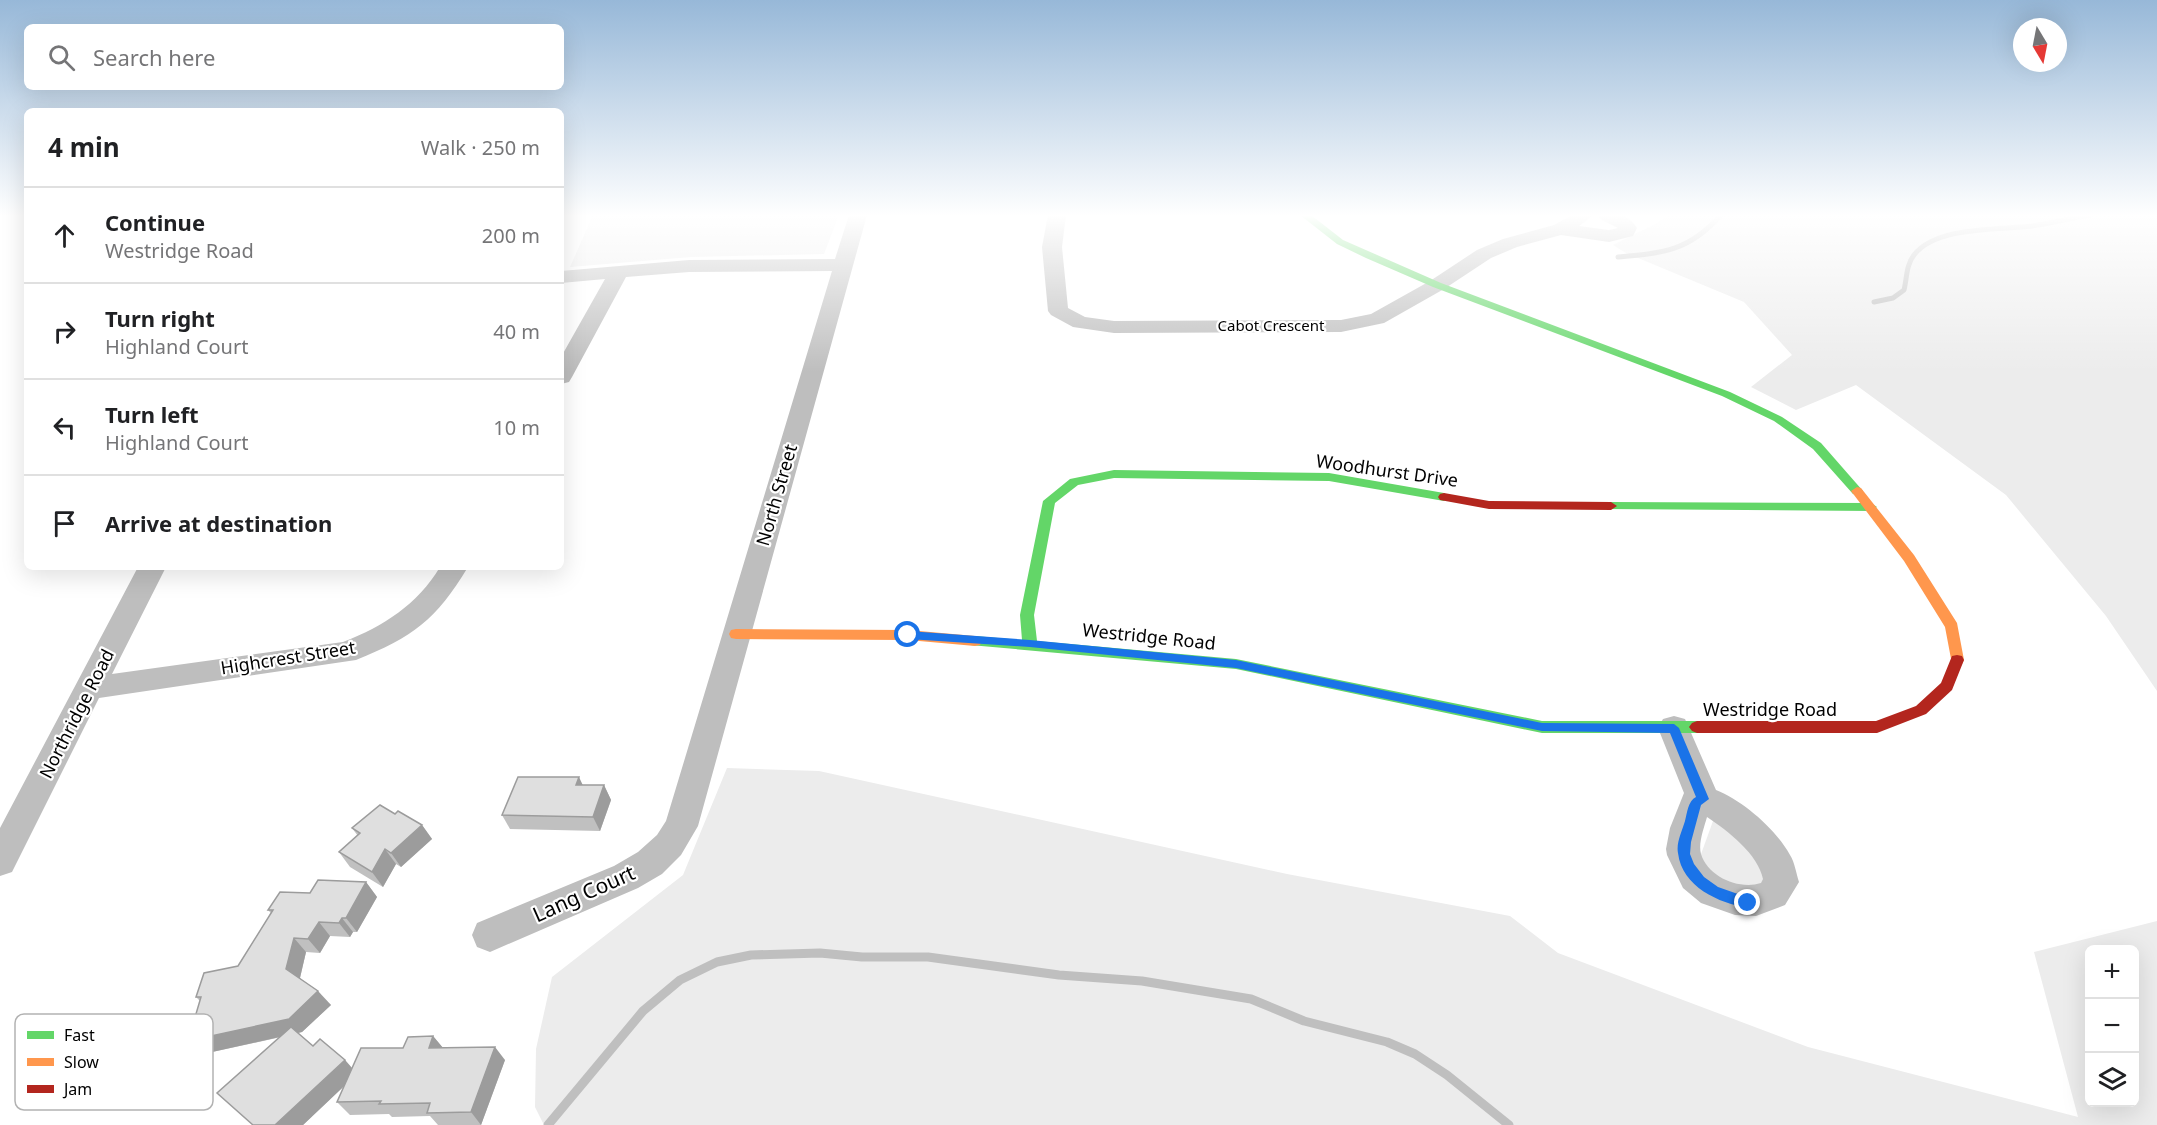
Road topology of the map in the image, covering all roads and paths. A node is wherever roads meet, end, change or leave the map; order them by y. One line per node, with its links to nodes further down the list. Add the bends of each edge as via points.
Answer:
1 (668, 268): 6 (street)
2 (844, 268): 13 (street, North Street)
3 (1054, 268): 8 (street, Cabot Crescent, via 1058,311 1080,323 1113,327 1341,326 1377,319)
4 (1398, 268): 8 (street, Westridge Road)
5 (1464, 268): 8 (street, Cabot Crescent)
6 (620, 271): 7 (street); 9 (street)
7 (564, 277)
8 (1437, 285): 10 (street, Westridge Road, via 1726,394 1778,419 1817,446)
9 (564, 371)
10 (1871, 507): 14 (street, Woodhurst Drive, via 1489,505 1329,477 1114,474 1074,482 1049,501 1027,615); 16 (street, Westridge Road, via 1952,627 1958,659 1947,686 1921,710 1877,727)
11 (150, 570): 15 (street, Northridge Road)
12 (452, 570): 15 (street, Highcrest Street, via 431,603 404,627 346,652)
13 (736, 634): 14 (street, Westridge Road, via 908,635); 17 (street, North Street)
14 (1030, 644): 16 (street, Westridge Road, via 1236,664 1542,727)
15 (91, 688): 19 (street, Northridge Road)
16 (1674, 728): 18 (street)
17 (695, 775): 20 (street, Lang Court, via 681,826 669,845 650,863)
18 (1703, 799)
19 (0, 861)
20 (490, 936)

